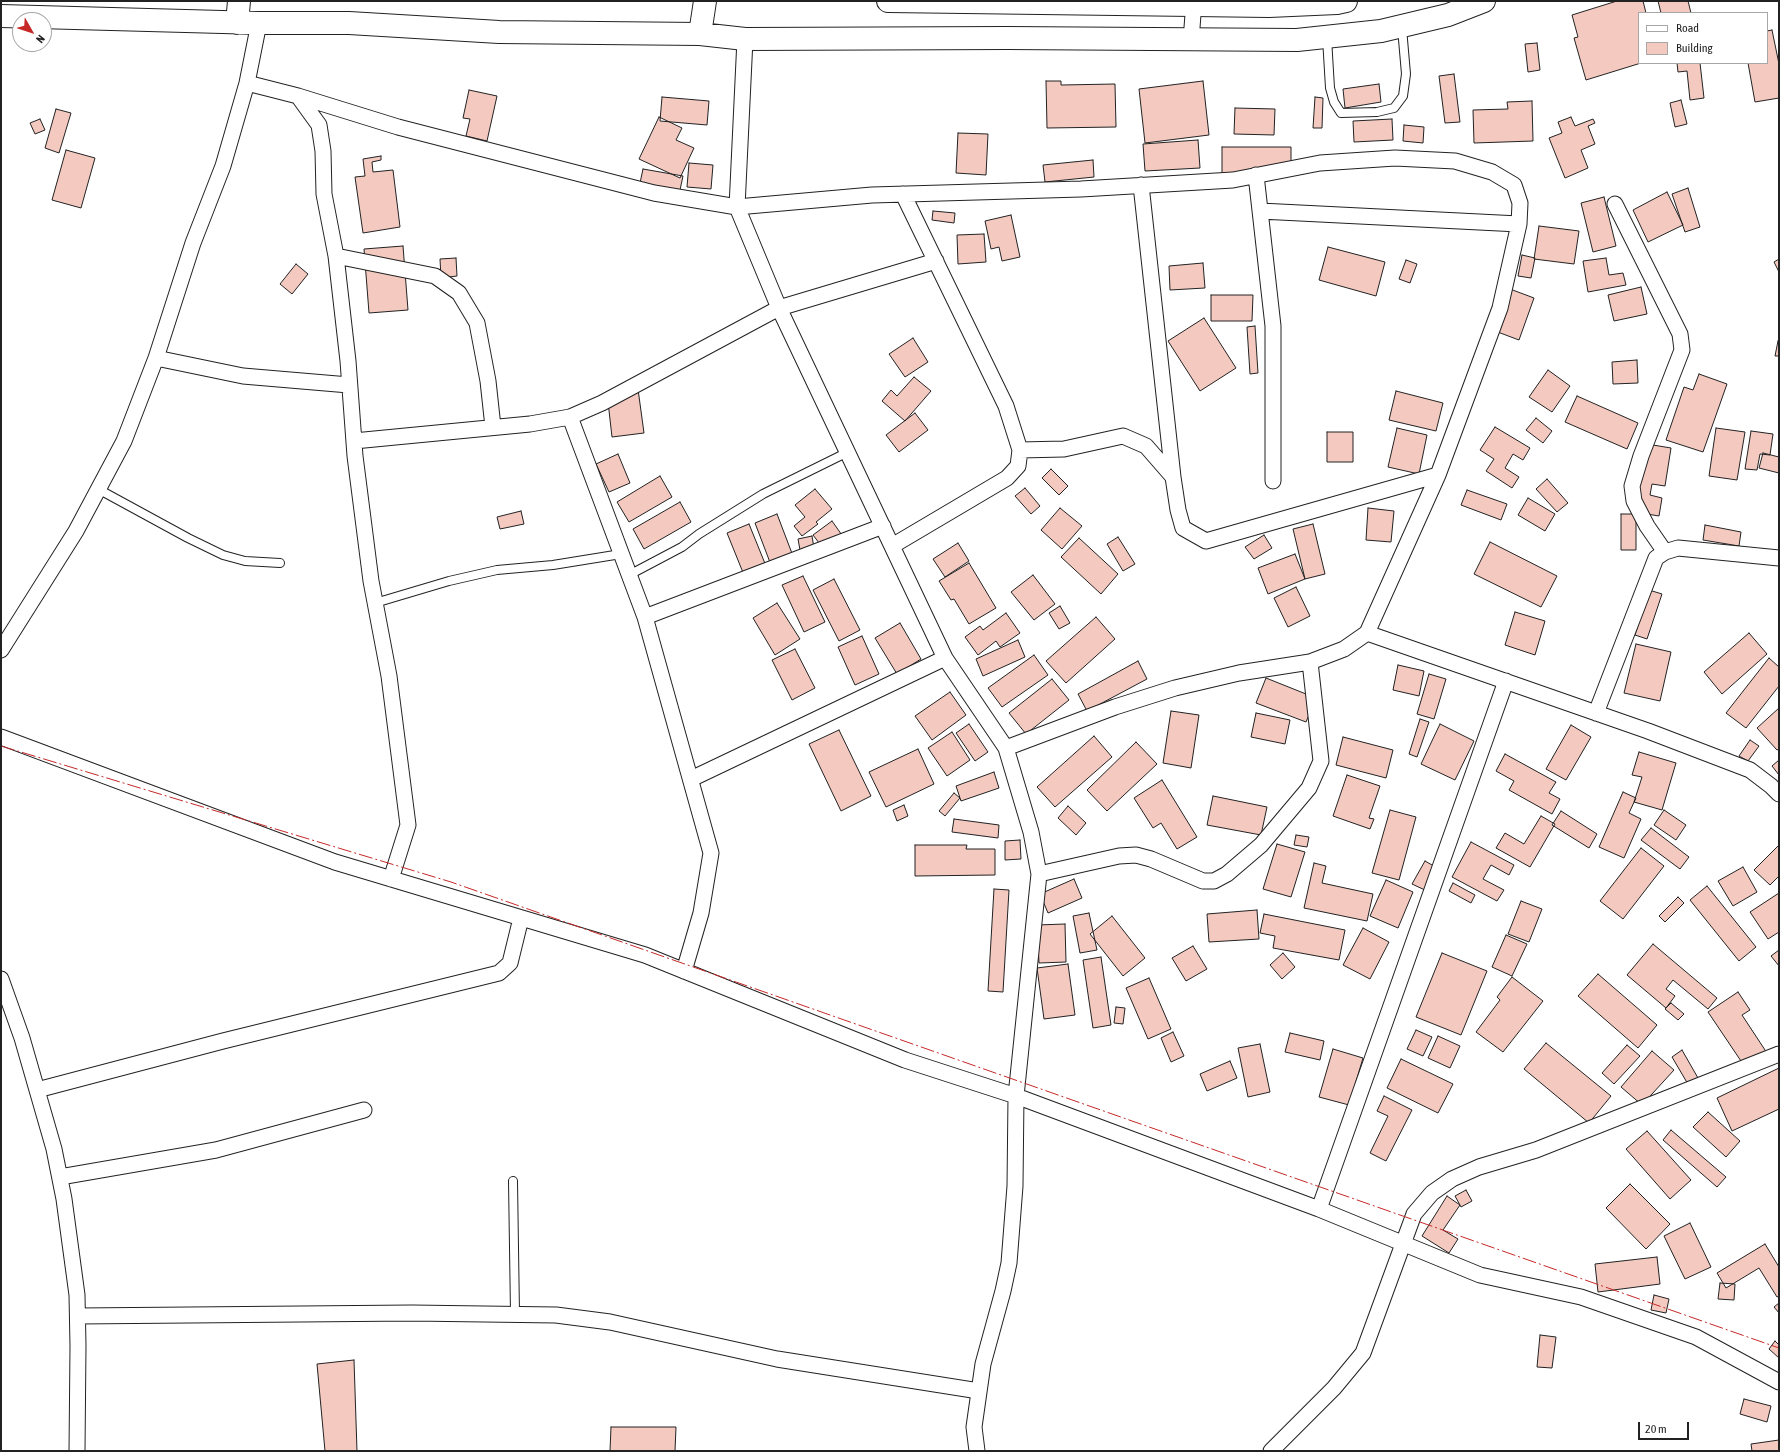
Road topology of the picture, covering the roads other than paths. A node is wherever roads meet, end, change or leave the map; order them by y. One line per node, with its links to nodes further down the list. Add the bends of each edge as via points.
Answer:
1 (239, 1): 9 (main road)
2 (705, 1): 12 (main road)
3 (888, 1): 6 (main road)
4 (1346, 1): 7 (main road, via 1269,6)
5 (1484, 1): 11 (main road, via 1448,15)
6 (968, 2): 7 (main road)
7 (1194, 3): 15 (street)
8 (1, 16): 9 (main road)
9 (237, 23): 10 (main road)
10 (259, 23): 12 (main road, via 349,23 499,32); 16 (street)
11 (1402, 26): 13 (main road); 13 (lane, via 1406,74 1403,96 1394,108 1377,112 1341,113 1330,88)
12 (700, 34): 14 (main road)
13 (1327, 38): 15 (main road)
14 (745, 39): 15 (main road, via 1007,38); 22 (street)
15 (1191, 41)
16 (247, 83): 17 (street); 28 (street, via 223,166 193,243)
17 (298, 96): 22 (street, via 398,127 647,191); 25 (street, via 319,125 323,151 324,194)
18 (1256, 175): 19 (street, via 1233,180); 23 (street); 24 (street, via 1320,162 1395,158 1455,161 1492,172 1514,185 1520,203)
19 (1141, 185): 20 (street); 36 (street)
20 (903, 194): 22 (street); 26 (street)
21 (1615, 204): 41 (street, via 1681,340 1682,350 1677,365 1641,456 1632,486 1634,501)
22 (737, 207): 27 (street)
23 (1260, 211): 24 (street); 37 (street, via 1273,326)
24 (1519, 224): 35 (street, via 1500,308)
25 (336, 256): 29 (street); 31 (street, via 435,276 459,293 477,323 488,381)
26 (936, 261): 27 (street); 33 (street, via 1006,406)
27 (779, 308): 30 (street, via 602,403); 34 (street)
28 (156, 358): 29 (street, via 243,376); 38 (street, via 124,441)
29 (349, 385): 32 (street)
30 (570, 417): 31 (street); 42 (street)
31 (493, 427): 32 (street)
32 (354, 441): 46 (street)
33 (1020, 450): 36 (street, via 1064,449 1123,436 1146,446); 40 (street, via 1018,466 1007,478)
34 (848, 452): 39 (street); 45 (lane, via 763,494 682,547)
35 (1438, 475): 36 (street, via 1206,541 1183,528); 48 (street)
36 (1173, 477)
37 (1273, 481)
38 (98, 489): 44 (lane, via 223,555 245,561); 49 (street, via 76,531)
39 (883, 526): 40 (street); 47 (street)
40 (892, 546): 50 (street)
41 (1665, 552): 43 (street, via 1678,548); 53 (street, via 1656,558)
42 (621, 554): 45 (street); 46 (lane, via 553,565 496,570)
43 (1779, 558)
44 (280, 564)
45 (629, 575): 47 (street)
46 (375, 603): 59 (street, via 389,676 408,825)
47 (645, 617): 56 (street)
48 (1367, 633): 51 (street, via 1344,649); 52 (street)
49 (1, 650)
50 (945, 658): 55 (street); 56 (street)
51 (1310, 662): 55 (street, via 1240,673 1175,688); 58 (street, via 1320,761 1309,788 1261,845 1227,874 1214,881 1203,881 1151,860 1136,856 1119,856)
52 (1506, 681): 53 (street); 69 (street)
53 (1596, 713): 57 (street, via 1750,770)
54 (1, 737): 59 (street, via 335,862)
55 (1006, 748): 58 (street, via 1031,832)
56 (691, 779): 61 (street, via 711,853 701,913)
57 (1779, 794)
58 (1039, 874): 65 (street)
59 (391, 879): 60 (street)
60 (522, 918): 61 (street, via 645,955); 64 (street, via 510,963 499,973)
61 (684, 971): 65 (street, via 905,1060)
62 (1, 980): 64 (street)
63 (1779, 1054): 70 (street, via 1536,1150 1479,1167 1452,1179 1432,1193 1414,1214)
64 (37, 1090): 67 (street)
65 (1016, 1096): 69 (street); 74 (street, via 1015,1186 1009,1263)
66 (364, 1110): 67 (street, via 216,1150)
67 (60, 1176): 72 (street, via 71,1244)
68 (513, 1181): 71 (lane)
69 (1319, 1208): 70 (street)
70 (1403, 1244): 73 (street, via 1480,1275 1581,1297 1696,1337); 77 (street, via 1363,1352 1334,1388)
71 (515, 1314): 72 (street); 74 (street, via 556,1315 610,1322 777,1358)
72 (78, 1316): 75 (street)
73 (1779, 1382)
74 (978, 1391): 76 (street, via 974,1427)
75 (77, 1451)
76 (977, 1451)
77 (1271, 1451)

